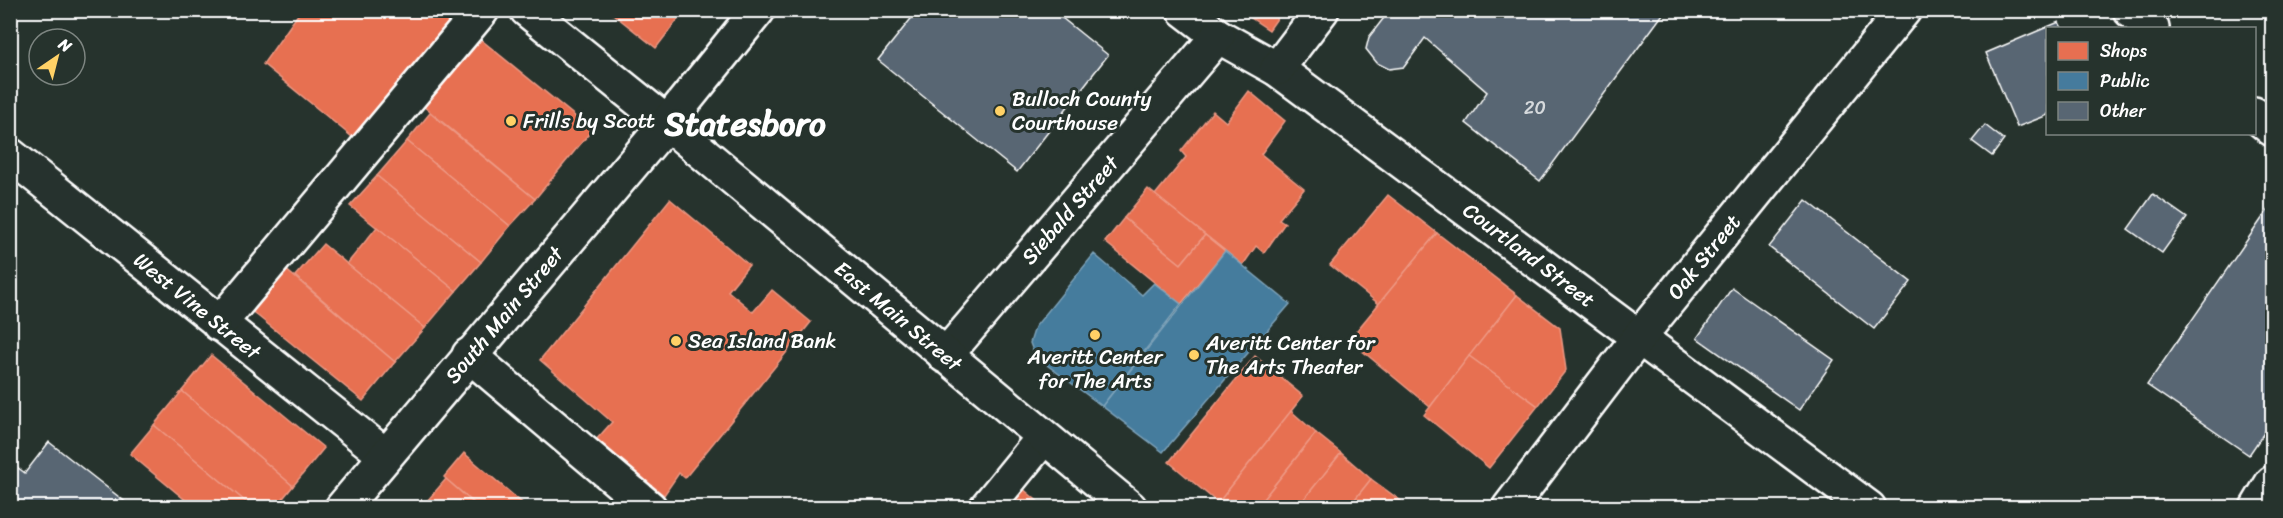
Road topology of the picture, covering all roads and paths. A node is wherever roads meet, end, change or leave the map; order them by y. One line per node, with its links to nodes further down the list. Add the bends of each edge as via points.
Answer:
1 (482, 10): 15 (street)
2 (527, 10): 12 (street, East Main Street)
3 (758, 10): 12 (street, South Main Street)
4 (1184, 10): 9 (street, Courtland Street)
5 (1322, 10): 10 (street)
6 (1904, 10): 16 (street, Oak Street)
7 (2130, 10): 8 (street)
8 (2151, 27)
9 (1218, 36): 10 (street, Courtland Street); 18 (street, Siebald Street)
10 (1277, 69): 16 (street, Courtland Street)
11 (2256, 116): 13 (street)
12 (667, 123): 17 (street, South Main Street); 18 (street, East Main Street)
13 (2272, 129)
14 (10, 155): 15 (street, West Vine Street)
15 (219, 324): 20 (street, West Vine Street)
16 (1639, 337): 26 (street, Oak Street); 27 (street, Courtland Street)
17 (469, 356): 20 (street, South Main Street); 23 (street)
18 (945, 356): 19 (street, East Main Street)
19 (1043, 438): 24 (street); 25 (street, East Main Street)
20 (385, 455): 22 (street, South Main Street)
21 (2272, 483): 28 (street)
22 (342, 507)
23 (650, 507)
24 (986, 507)
25 (1130, 507)
26 (1509, 507)
27 (1869, 507)
28 (2257, 507)

